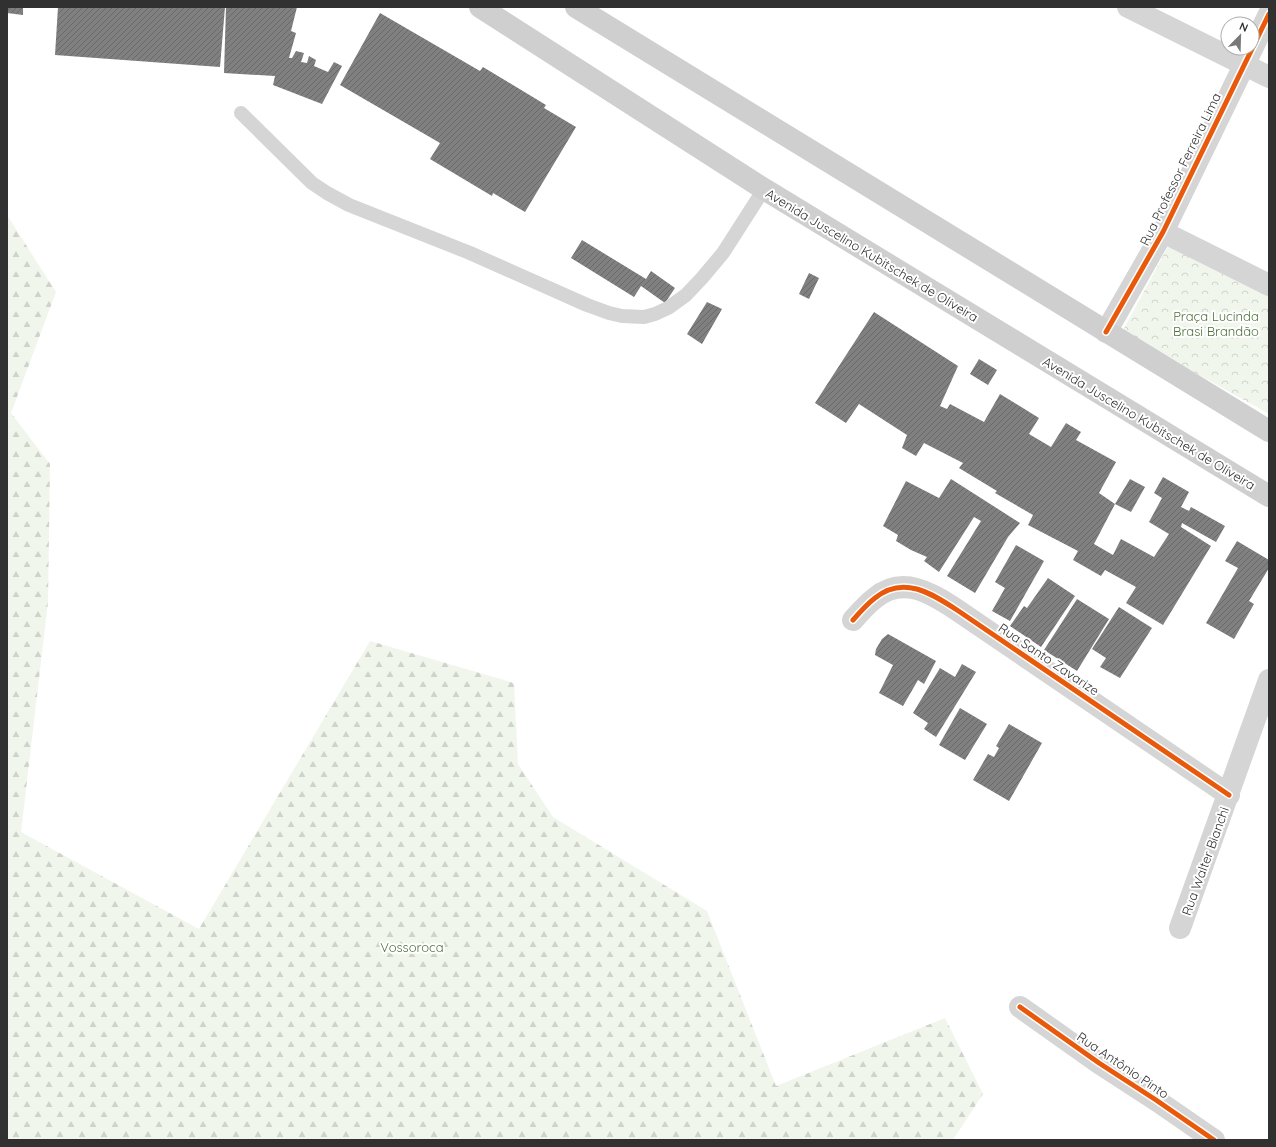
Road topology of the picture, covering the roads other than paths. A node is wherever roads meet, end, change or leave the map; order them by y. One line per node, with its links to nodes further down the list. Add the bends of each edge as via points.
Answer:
1 (480, 7): 8 (main road, Avenida Juscelino Kubitschek de Oliveira)
2 (576, 7): 11 (main road)
3 (1128, 7): 5 (street)
4 (1269, 14): 5 (street, Rua Professor Ferreira Lima)
5 (1244, 65): 6 (street); 9 (street, Rua Professor Ferreira Lima)
6 (1269, 77)
7 (241, 113): 8 (lane, via 312,183 348,205 609,314 622,316 644,317 655,314 686,295 723,253)
8 (764, 189): 13 (main road, Avenida Juscelino Kubitschek de Oliveira)
9 (1163, 232): 10 (street); 11 (street, Rua Professor Ferreira Lima)
10 (1269, 285)
11 (1106, 332): 12 (main road)
12 (1269, 431)
13 (1269, 496)
14 (853, 620): 16 (street, Rua Santo Zavarize, via 876,597 894,588 911,587 930,594)
15 (1269, 680): 16 (street, Rua Walter Bianchi)
16 (1228, 796): 17 (street, Rua Walter Bianchi)
17 (1180, 928)
18 (1020, 1007): 19 (street, Rua Antônio Pinto, via 1098,1063)
19 (1214, 1140)

